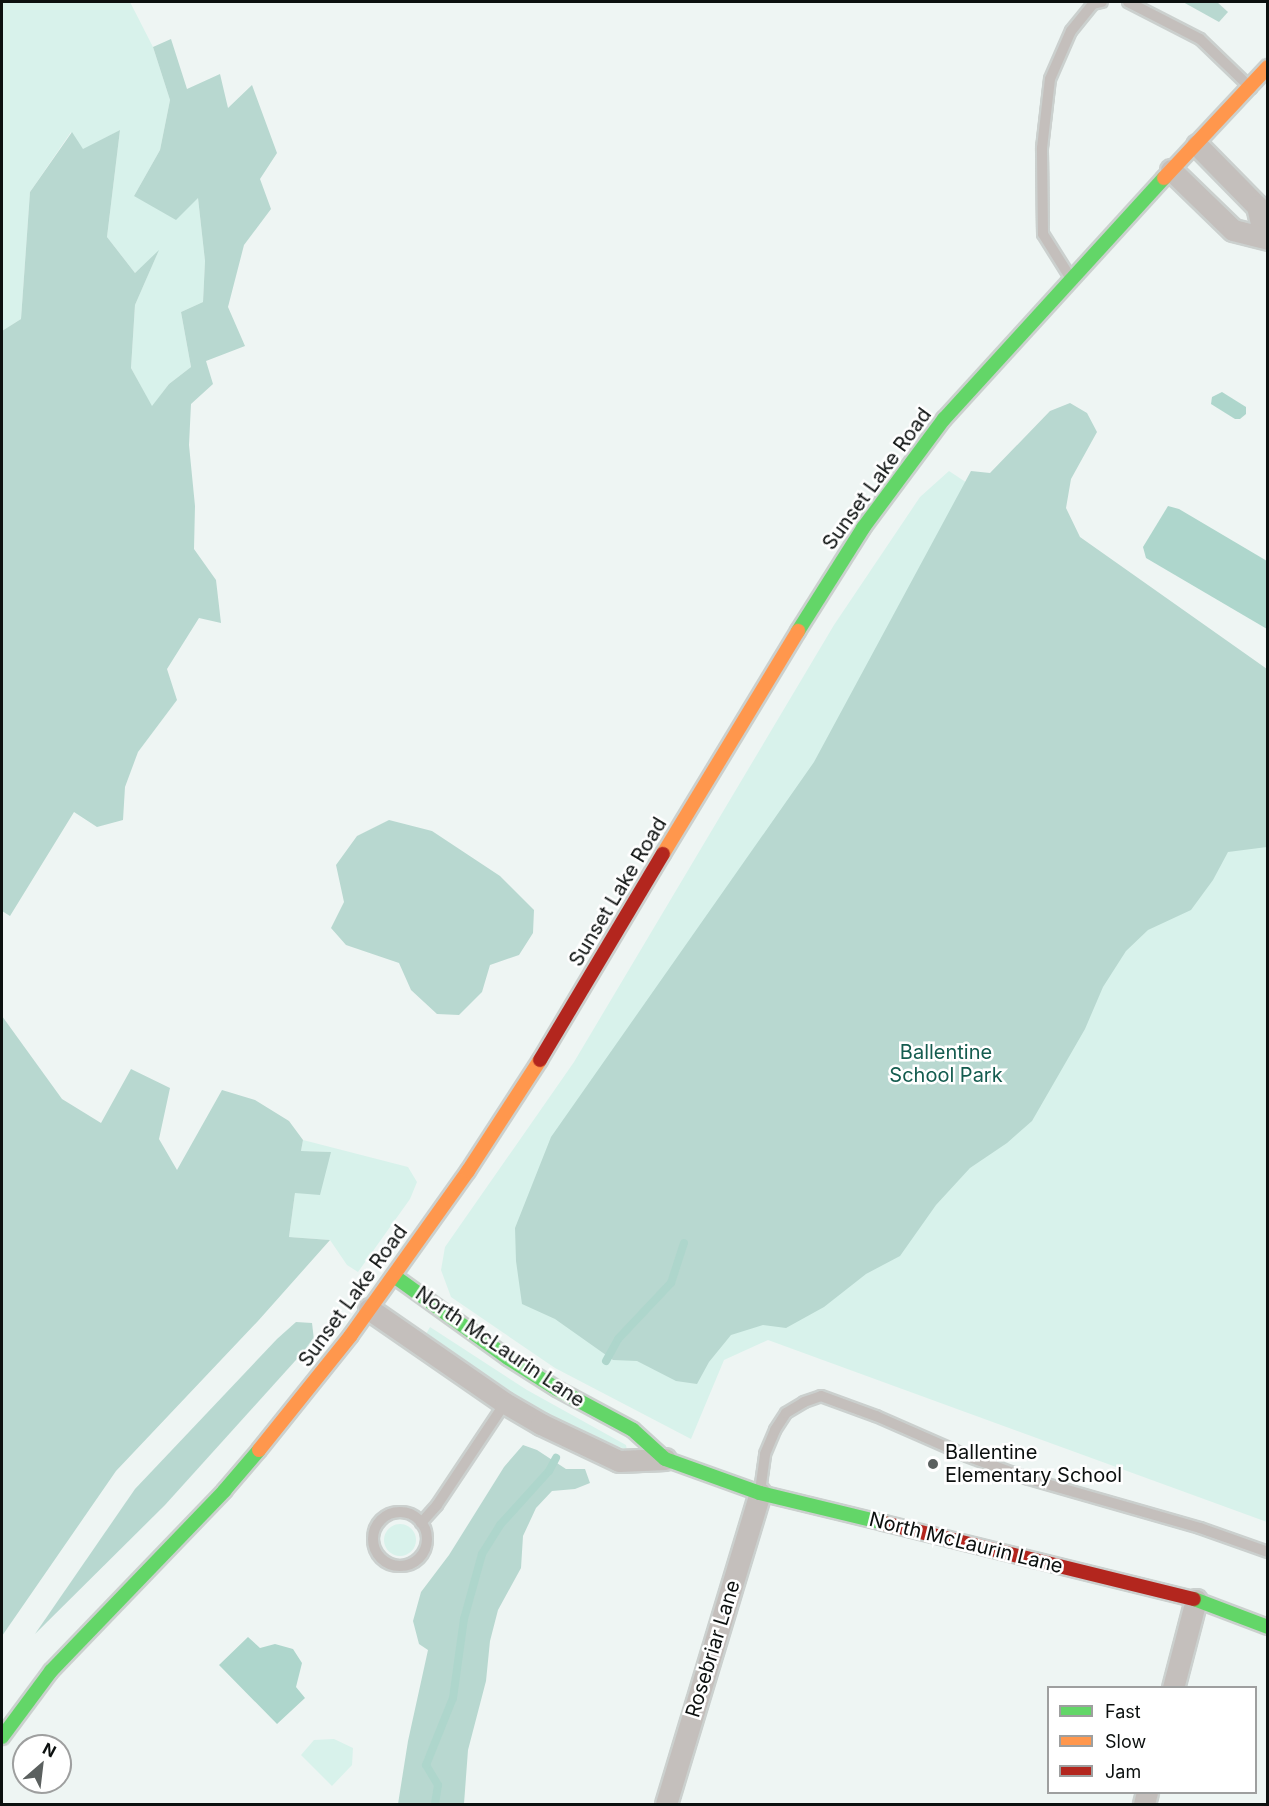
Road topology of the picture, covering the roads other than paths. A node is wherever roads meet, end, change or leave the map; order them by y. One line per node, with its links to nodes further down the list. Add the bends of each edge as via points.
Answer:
1 (1102, 2): 8 (lane, via 1094,4 1071,31 1050,79 1043,136 1043,234)
2 (1128, 2): 4 (lane, via 1200,39)
3 (1268, 67): 4 (main road, Sunset Lake Road)
4 (1251, 88): 5 (main road, Sunset Lake Road)
5 (1197, 145): 6 (main road, Sunset Lake Road); 7 (street, via 1257,206)
6 (1171, 170): 7 (street, via 1233,230); 8 (main road, Sunset Lake Road)
7 (1266, 237)
8 (1073, 281): 9 (main road, Sunset Lake Road, via 944,419 863,528 750,708 513,1104)
9 (393, 1276): 10 (main road, Sunset Lake Road); 12 (main road, North McLaurin Lane, via 518,1364 633,1430)
10 (369, 1309): 11 (street, North McLaurin Lane); 19 (main road, Sunset Lake Road, via 224,1491 51,1671)
11 (505, 1403): 12 (street, North McLaurin Lane, via 619,1461); 14 (lane)
12 (665, 1459): 13 (main road, North McLaurin Lane)
13 (760, 1493): 15 (lane, via 765,1454 775,1430 786,1413 821,1396 1029,1479 1200,1528); 16 (main road, North McLaurin Lane); 20 (street, Rosebriar Lane)
14 (421, 1523): 14 (lane, via 403,1512 386,1515 379,1521 373,1538 378,1556 394,1565 413,1562 426,1547 427,1537)
15 (1268, 1552)
16 (1196, 1600): 17 (main road, North McLaurin Lane); 18 (street)
17 (1268, 1627)
18 (1174, 1686)
19 (2, 1737)
20 (666, 1804)

